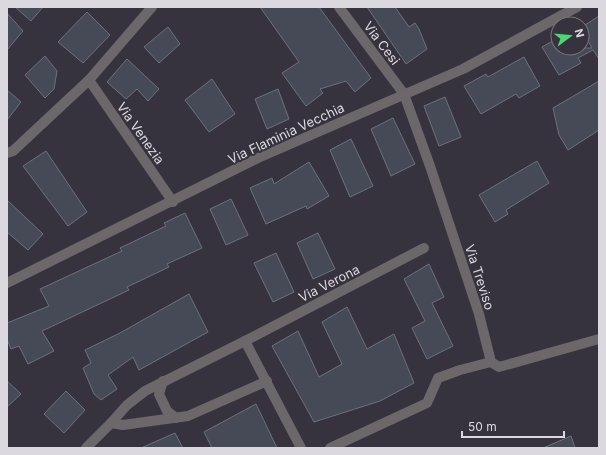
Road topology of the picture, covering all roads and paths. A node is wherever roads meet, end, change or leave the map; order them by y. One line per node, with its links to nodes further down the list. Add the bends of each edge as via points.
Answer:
1 (152, 7): 4 (street)
2 (339, 7): 5 (street, Via Cesi)
3 (577, 7): 5 (street, Via Flaminia Vecchia, via 463,69)
4 (89, 80): 6 (street, via 13,151); 7 (street, Via Venezia)
5 (404, 94): 7 (street, Via Flaminia Vecchia, via 258,158); 12 (street, Via Treviso, via 471,292)
6 (7, 153)
7 (173, 202): 9 (street, Via Flaminia Vecchia)
8 (424, 248): 11 (street, Via Verona)
9 (7, 283)
10 (599, 339): 12 (street, via 499,367)
11 (245, 341): 13 (street, Via Verona); 14 (street)
12 (491, 362): 19 (street, via 438,378 427,403)
13 (163, 381): 15 (street, via 159,394 167,410); 16 (street, Via Verona, via 127,405)
14 (267, 381): 15 (street, via 201,411); 18 (street)
15 (176, 418): 16 (street, via 123,425)
16 (111, 423): 17 (street, Via Verona)
17 (86, 448)
18 (301, 448)
19 (330, 448)

